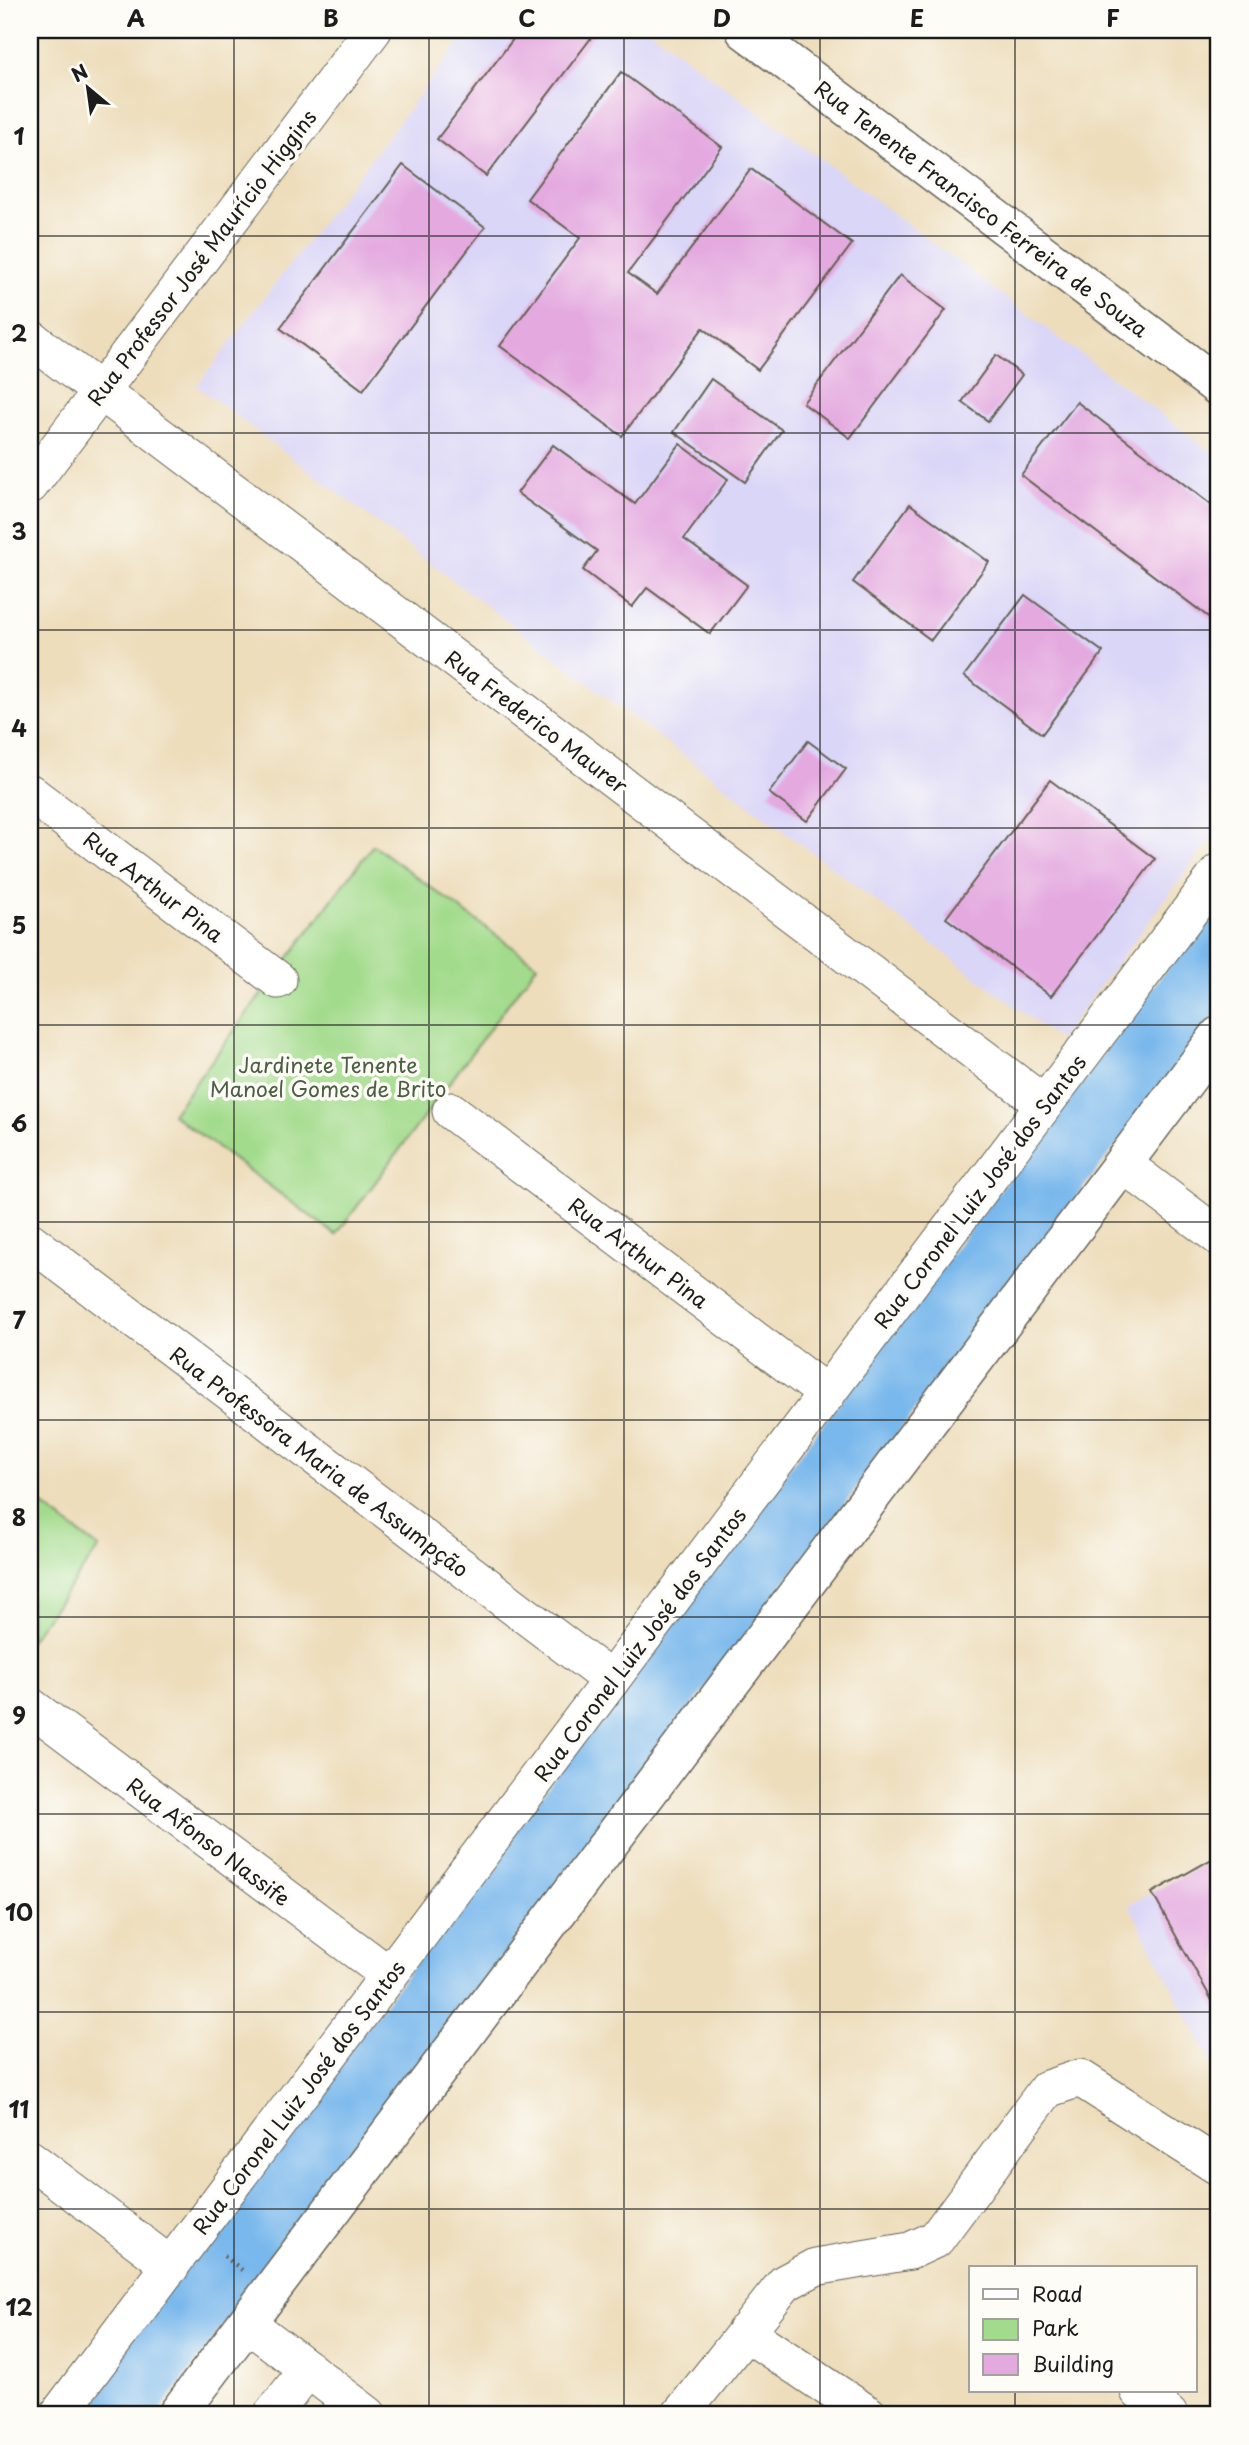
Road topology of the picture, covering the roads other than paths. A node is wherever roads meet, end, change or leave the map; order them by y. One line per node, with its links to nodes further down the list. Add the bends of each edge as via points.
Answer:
1 (373, 30): 5 (street, Rua Professor José Maurício Higgins)
2 (745, 30): 4 (main road, Rua Tenente Francisco Ferreira de Souza)
3 (30, 338): 5 (street, Rua Frederico Maurer)
4 (1219, 387)
5 (100, 391): 6 (street, Rua Professor José Maurício Higgins); 11 (street, Rua Frederico Maurer)
6 (30, 485)
7 (30, 793): 9 (street, Rua Arthur Pina)
8 (1219, 872): 11 (street, Rua Coronel Luiz José dos Santos)
9 (278, 980)
10 (1219, 1036): 13 (main road)
11 (1044, 1104): 16 (street, Rua Coronel Luiz José dos Santos)
12 (451, 1111): 16 (street, Rua Arthur Pina)
13 (1123, 1164): 14 (street); 23 (main road)
14 (1219, 1237)
15 (30, 1241): 17 (street, Rua Professora Maria de Assumpção)
16 (827, 1394): 17 (street, Rua Coronel Luiz José dos Santos)
17 (611, 1680): 19 (street, Rua Coronel Luiz José dos Santos)
18 (30, 1706): 19 (street, Rua Afonso Nassife)
19 (389, 1975): 22 (street, Rua Coronel Luiz José dos Santos)
20 (30, 2159): 22 (street)
21 (1219, 2167): 24 (street, via 1080,2078 1047,2089 936,2239 909,2251 815,2267 785,2283)
22 (171, 2266): 27 (street, Rua Coronel Luiz José dos Santos)
23 (247, 2323): 25 (street); 28 (main road)
24 (746, 2332): 31 (street); 32 (street)
25 (308, 2369): 29 (street); 30 (street)
26 (1140, 2392): 33 (street)
27 (58, 2415)
28 (177, 2415)
29 (272, 2415)
30 (368, 2415)
31 (680, 2415)
32 (869, 2415)
33 (1169, 2415)

